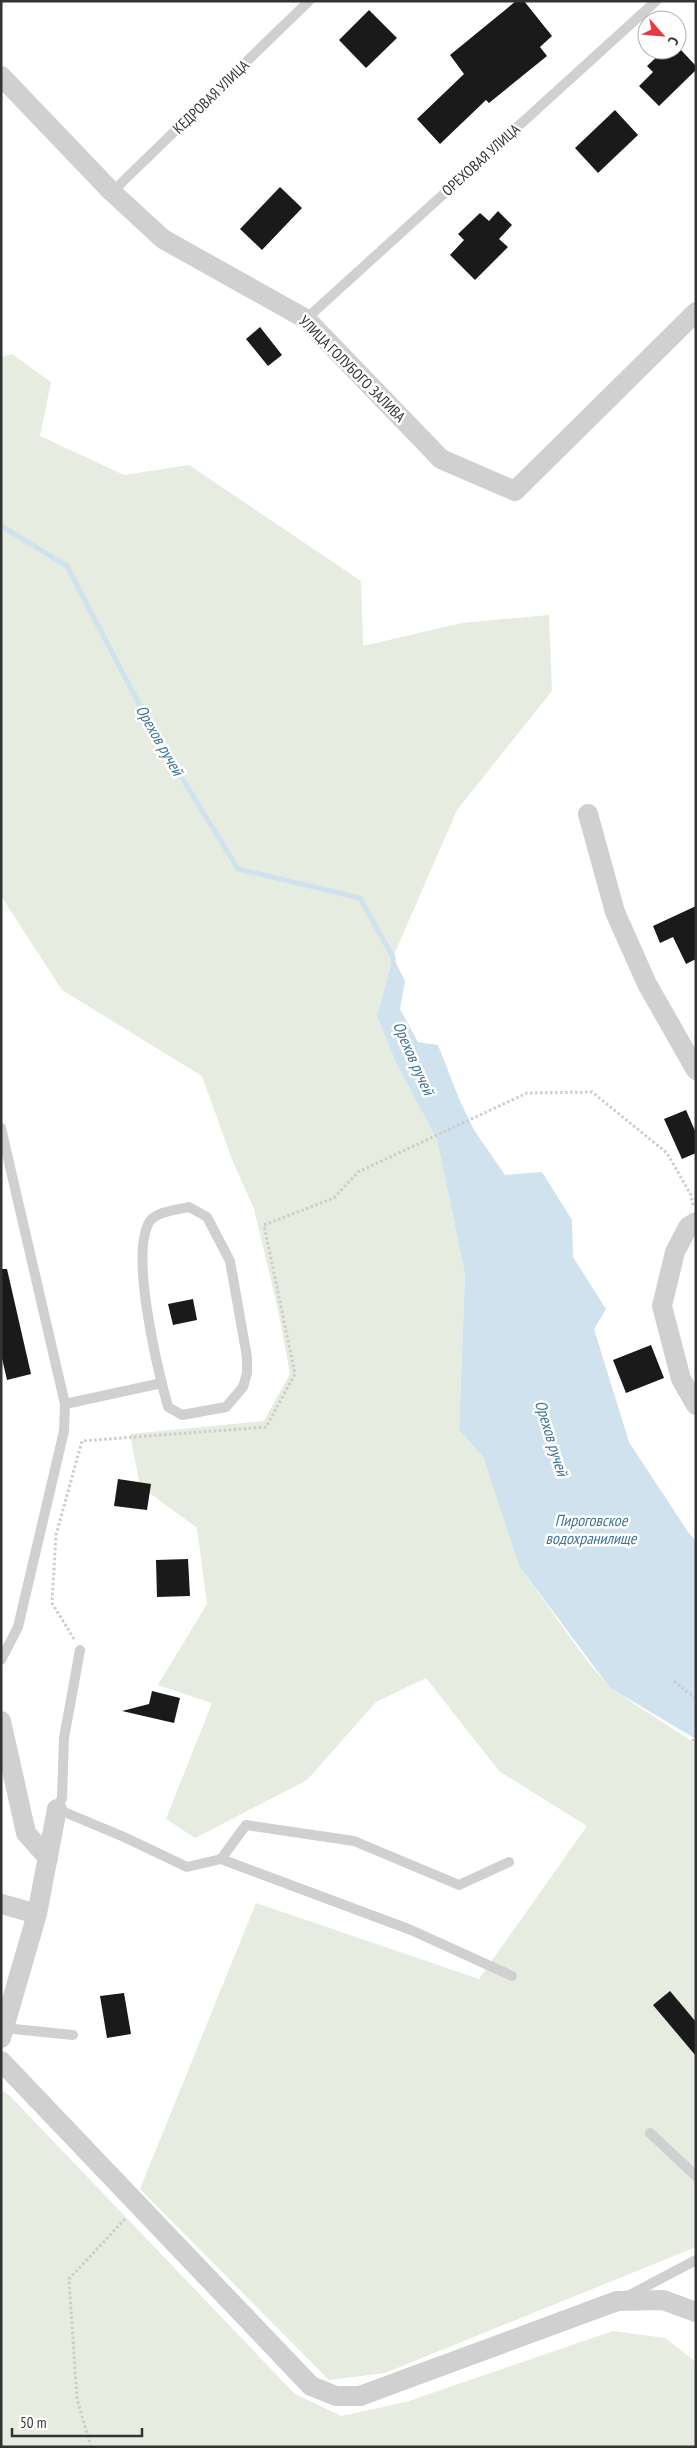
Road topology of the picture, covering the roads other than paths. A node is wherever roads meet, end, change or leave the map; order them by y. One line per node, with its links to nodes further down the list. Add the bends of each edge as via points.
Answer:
1 (309, 1): 4 (lane, КЕДРОВАЯ УЛИЦА)
2 (656, 1): 6 (lane, ОРЕХОВАЯ УЛИЦА)
3 (1, 76): 4 (street, УЛИЦА ГОЛУБОГО ЗАЛИВА)
4 (112, 192): 6 (street, УЛИЦА ГОЛУБОГО ЗАЛИВА, via 163,239)
5 (696, 312): 6 (street, УЛИЦА ГОЛУБОГО ЗАЛИВА, via 515,491 441,459)
6 (306, 319)
7 (588, 814): 8 (street, via 615,912 647,984)
8 (696, 1070)
9 (1, 1128): 12 (lane)
10 (695, 1217): 13 (street, via 675,1252 662,1306 681,1379)
11 (162, 1383): 11 (lane, via 168,1407 182,1415 226,1407 243,1387 247,1373 230,1261 207,1217 189,1207 156,1215 146,1232 142,1283); 12 (lane)
12 (65, 1404): 15 (lane, via 64,1431 18,1627)
13 (696, 1405)
14 (80, 1650): 17 (lane, via 64,1738 62,1798)
15 (1, 1660)
16 (1, 1721): 18 (street, via 26,1833)
17 (57, 1809): 18 (street); 19 (lane, via 187,1867)
18 (48, 1858): 22 (street)
19 (221, 1859): 20 (lane, via 246,1825 354,1841 459,1885); 23 (lane, via 411,1930)
20 (509, 1862)
21 (1, 1904): 22 (street)
22 (37, 1914): 24 (street)
23 (512, 1976)
24 (3, 2033): 25 (lane)
25 (74, 2035)
26 (1, 2061): 30 (street, via 311,2386 336,2396 360,2396)
27 (650, 2133): 28 (lane)
28 (696, 2176)
29 (696, 2260): 30 (lane)
30 (616, 2301): 31 (street, via 663,2300)
31 (696, 2312)

